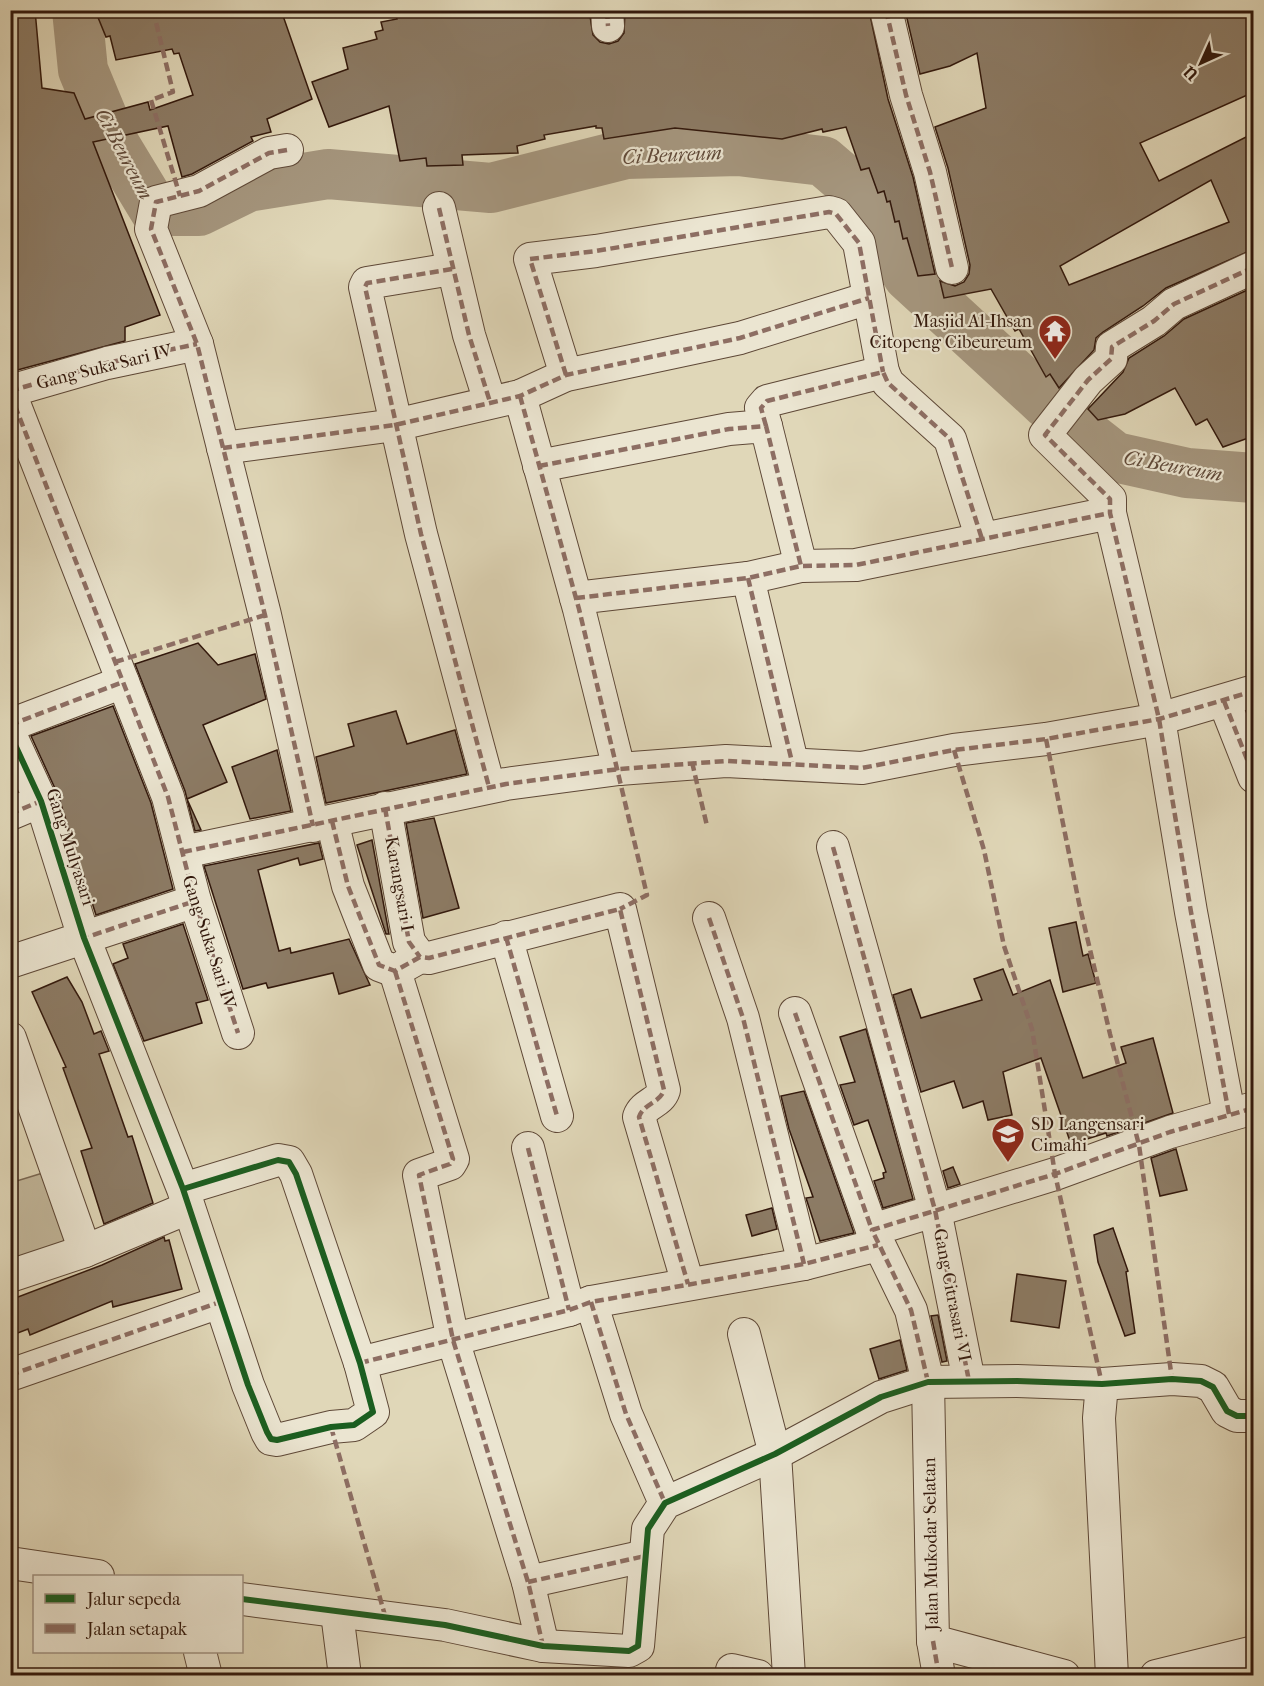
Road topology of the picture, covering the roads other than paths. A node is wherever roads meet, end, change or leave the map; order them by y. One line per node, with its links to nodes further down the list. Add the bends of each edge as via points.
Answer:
1 (886, 10): 5 (street)
2 (287, 150): 8 (street, via 269,153 154,216)
3 (439, 207): 6 (street)
4 (1254, 267): 18 (street, via 1174,304 1112,347 1111,359 1088,380 1045,435 1110,499)
5 (952, 268)
6 (452, 269): 13 (street); 14 (street, via 365,286)
7 (869, 298): 9 (street); 10 (street, via 740,338); 10 (street, via 857,238 836,214 829,212 530,259)
8 (197, 344): 11 (street, Gang Suka Sari IV, via 107,363); 16 (street)
9 (883, 372): 15 (street, via 767,401 761,408); 19 (street, via 888,383 950,439)
10 (566, 375): 12 (street)
11 (10, 392): 23 (street, Gang Suka Sari IV)
12 (520, 396): 13 (street); 17 (street)
13 (490, 402): 14 (street)
14 (395, 425): 16 (street); 32 (street)
15 (766, 426): 17 (street, via 729,429); 20 (street)
16 (223, 448): 36 (street)
17 (539, 466): 22 (street)
18 (1110, 513): 19 (street); 26 (street)
19 (982, 539): 20 (street, via 856,565)
20 (801, 566): 21 (street)
21 (748, 578): 22 (street); 29 (street)
22 (576, 598): 30 (street)
23 (123, 682): 27 (street); 38 (street, Gang Suka Sari IV, via 168,797)
24 (1254, 691): 25 (street)
25 (1224, 701): 26 (street); 31 (street)
26 (1159, 719): 29 (street, via 862,768); 48 (street, via 1191,912)
27 (10, 725)
28 (10, 734): 33 (street, Gang Mulyasari)
29 (792, 762): 30 (street, via 726,761)
30 (619, 769): 32 (street)
31 (1254, 777)
32 (489, 788): 34 (street)
33 (41, 801): 35 (street); 42 (street, Gang Mulyasari)
34 (385, 808): 36 (street); 44 (street, Karangsari I, via 414,952)
35 (10, 814)
36 (322, 823): 38 (street); 44 (street, via 379,965)
37 (833, 847): 52 (street, Gang Citrasari VI)
38 (183, 852): 39 (street, Gang Suka Sari IV)
39 (195, 901): 42 (street); 46 (street, Gang Suka Sari IV)
40 (709, 918): 55 (street, via 743,1018)
41 (506, 937): 44 (street); 49 (street); 57 (street, via 620,909 664,1090 660,1099 641,1110 639,1117)
42 (84, 938): 43 (street); 51 (street, Gang Mulyasari)
43 (10, 962)
44 (407, 964): 61 (street, Karangsari I, via 453,1159 450,1164 419,1175)
45 (795, 1013): 53 (street, Jalan Mukodar Selatan)
46 (238, 1033)
47 (10, 1038): 54 (street)
48 (1241, 1111): 52 (street)
49 (557, 1116)
50 (528, 1148): 59 (street)
51 (183, 1199): 54 (street); 58 (street, Gang Mulyasari); 62 (street, via 278,1160 289,1162)
52 (935, 1210): 53 (street); 64 (street, Gang Citrasari VI)
53 (875, 1237): 55 (street); 65 (street, Jalan Mukodar Selatan, via 910,1310)
54 (85, 1251): 56 (street)
55 (804, 1263): 57 (street)
56 (10, 1276)
57 (688, 1284): 59 (street)
58 (220, 1302): 62 (street, Gang Mulyasari, via 271,1439 364,1421 373,1412); 63 (street)
59 (580, 1306): 61 (street); 69 (street)
60 (744, 1334): 68 (street)
61 (453, 1340): 62 (street); 73 (street)
62 (360, 1363)
63 (10, 1375)
64 (969, 1381): 65 (street); 66 (street)
65 (928, 1382): 68 (street, via 881,1397); 76 (street, Jalan Mukodar Selatan)
66 (1102, 1384): 67 (street, via 1201,1381 1213,1387 1227,1411 1237,1416); 85 (street, via 1099,1418)
67 (1254, 1416)
68 (775, 1454): 69 (street); 82 (street)
69 (665, 1503): 70 (street, via 648,1528)
70 (645, 1556): 73 (street); 77 (street, via 641,1622 635,1650)
71 (10, 1563): 72 (street)
72 (91, 1575)
73 (528, 1582): 77 (street)
74 (243, 1599): 75 (street)
75 (337, 1613): 77 (street, via 445,1625); 81 (street)
76 (933, 1641): 83 (street); 84 (street, Jalan Mukodar Selatan)
77 (543, 1646)
78 (1254, 1652): 86 (street)
79 (200, 1653): 80 (street)
80 (206, 1676)
81 (345, 1676)
82 (789, 1676)
83 (939, 1676)
84 (1064, 1676)
85 (1112, 1676)
86 (1156, 1676)

